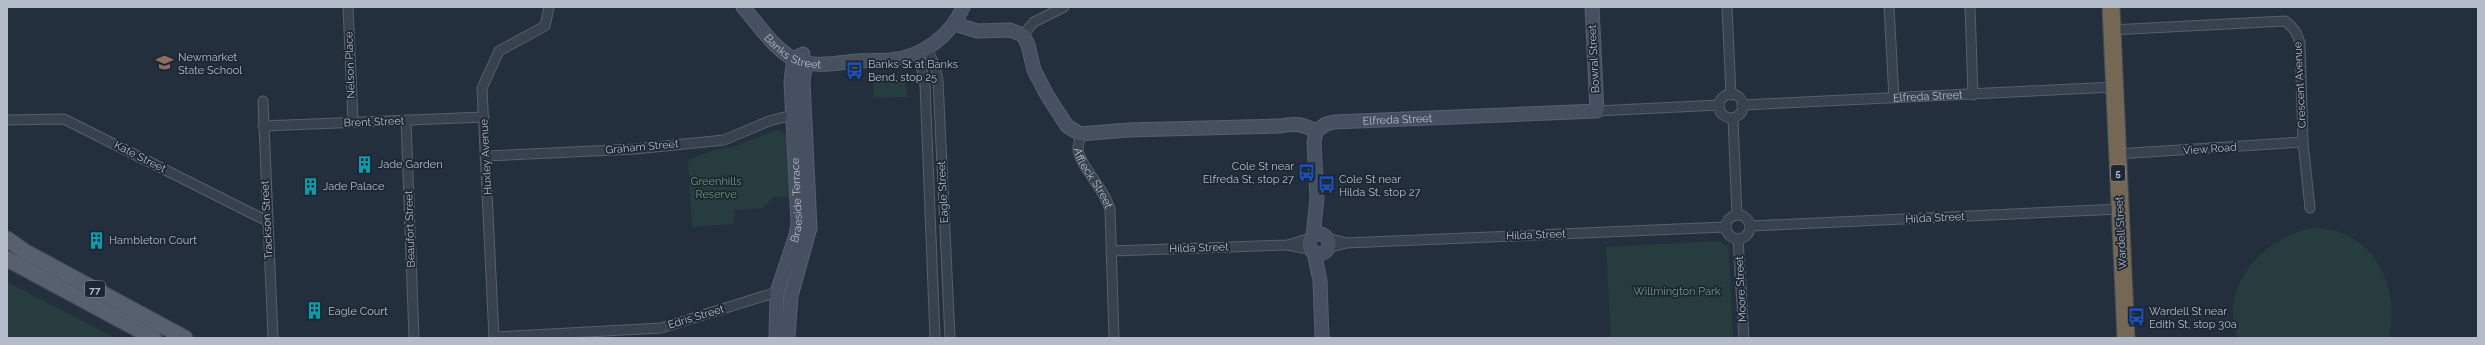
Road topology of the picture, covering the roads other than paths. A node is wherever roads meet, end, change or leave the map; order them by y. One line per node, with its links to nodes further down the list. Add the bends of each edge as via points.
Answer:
1 (348, 7): 34 (street, Nelson Place)
2 (549, 7): 30 (street, Huxley Avenue, via 545,26 499,51 494,59 482,88)
3 (743, 7): 16 (street, Banks Street, via 776,44)
4 (754, 7): 16 (street, Banks Street, via 781,40)
5 (963, 7): 12 (street, Banks Street)
6 (1064, 7): 14 (street, via 1034,22)
7 (1592, 7): 28 (street, Bowral Street)
8 (1727, 7): 22 (street)
9 (1889, 7): 24 (street)
10 (1970, 7): 23 (street)
11 (2110, 8): 13 (highway, Wardell Street / 5)
12 (955, 24): 14 (street, via 977,31 1010,30); 15 (street, Banks Street)
13 (2111, 30): 19 (highway, Wardell Street / 5); 38 (street, Crescent Avenue, via 2284,21 2297,33 2300,43)
14 (1023, 35): 37 (street, Affleck Street, via 1034,70 1048,95 1067,126)
15 (922, 50): 16 (street, Banks Street, via 891,60); 17 (street, Eagle Street); 18 (street, Eagle Street, via 935,67)
16 (801, 58): 20 (street, Braeside Terrace); 21 (street, Braeside Terrace)
17 (925, 84): 18 (street, via 932,79); 62 (street, Eagle Street)
18 (938, 84): 63 (street, Eagle Street)
19 (2114, 86): 23 (street, Elfreda Street); 39 (highway, Wardell Street / 5)
20 (792, 94): 21 (street, via 799,88); 29 (street, Braeside Terrace)
21 (805, 94): 61 (street, Braeside Terrace, via 810,228 791,296)
22 (1731, 95): 26 (street, via 1724,97); 27 (street, via 1737,97)
23 (1973, 95): 24 (street, Elfreda Street)
24 (1894, 98): 27 (street, Elfreda Street)
25 (263, 101): 35 (street, Trackson Street)
26 (1719, 105): 28 (street, Elfreda Street); 31 (street, via 1723,115)
27 (1742, 105): 31 (street, via 1739,115)
28 (1597, 111): 36 (street, Elfreda Street, via 1334,122)
29 (792, 115): 40 (street, Graham Street, via 724,140 635,149); 52 (street, Braeside Terrace, via 798,224)
30 (484, 117): 33 (street, Brent Street); 40 (street, Huxley Avenue)
31 (1733, 118): 43 (street)
32 (7, 120): 44 (street, Kate Street, via 64,119)
33 (406, 120): 34 (street, Brent Street); 58 (street, Beaufort Street)
34 (353, 122): 35 (street, Brent Street)
35 (264, 126): 44 (street, Trackson Street)
36 (1316, 131): 37 (street, via 1302,124 1293,123 1280,126 1128,130); 49 (street, via 1314,143)
37 (1080, 134): 50 (street, Affleck Street, via 1078,150 1083,162 1107,197 1110,210)
38 (2303, 142): 39 (street, View Road); 41 (street, Crescent Avenue)
39 (2117, 154): 42 (highway, Wardell Street / 5)
40 (487, 156): 59 (street, Huxley Avenue)
41 (2310, 208)
42 (2120, 209): 45 (street, Hilda Street); 66 (highway, Wardell Street / 5)
43 (1737, 215): 45 (street, via 1744,217); 46 (street, via 1728,220)
44 (267, 221): 57 (street, Trackson Street)
45 (1750, 226): 48 (street, via 1748,234)
46 (1725, 227): 48 (street, via 1731,237); 49 (street, Hilda Street)
47 (7, 239): 56 (main road, 77)
48 (1738, 239): 65 (street, Moore Street)
49 (1320, 244): 50 (street, Hilda Street); 54 (street)
50 (1111, 251): 64 (street, Affleck Street)
51 (7, 259): 55 (main road, 77)
52 (777, 292): 53 (street, Edris Street); 60 (street, Braeside Terrace)
53 (643, 334): 59 (street, Edris Street)
54 (1323, 337)
55 (154, 338)
56 (185, 338)
57 (273, 338)
58 (414, 338)
59 (494, 338)
60 (776, 338)
61 (788, 338)
62 (935, 338)
63 (950, 338)
64 (1114, 338)
65 (1744, 338)
66 (2126, 338)

